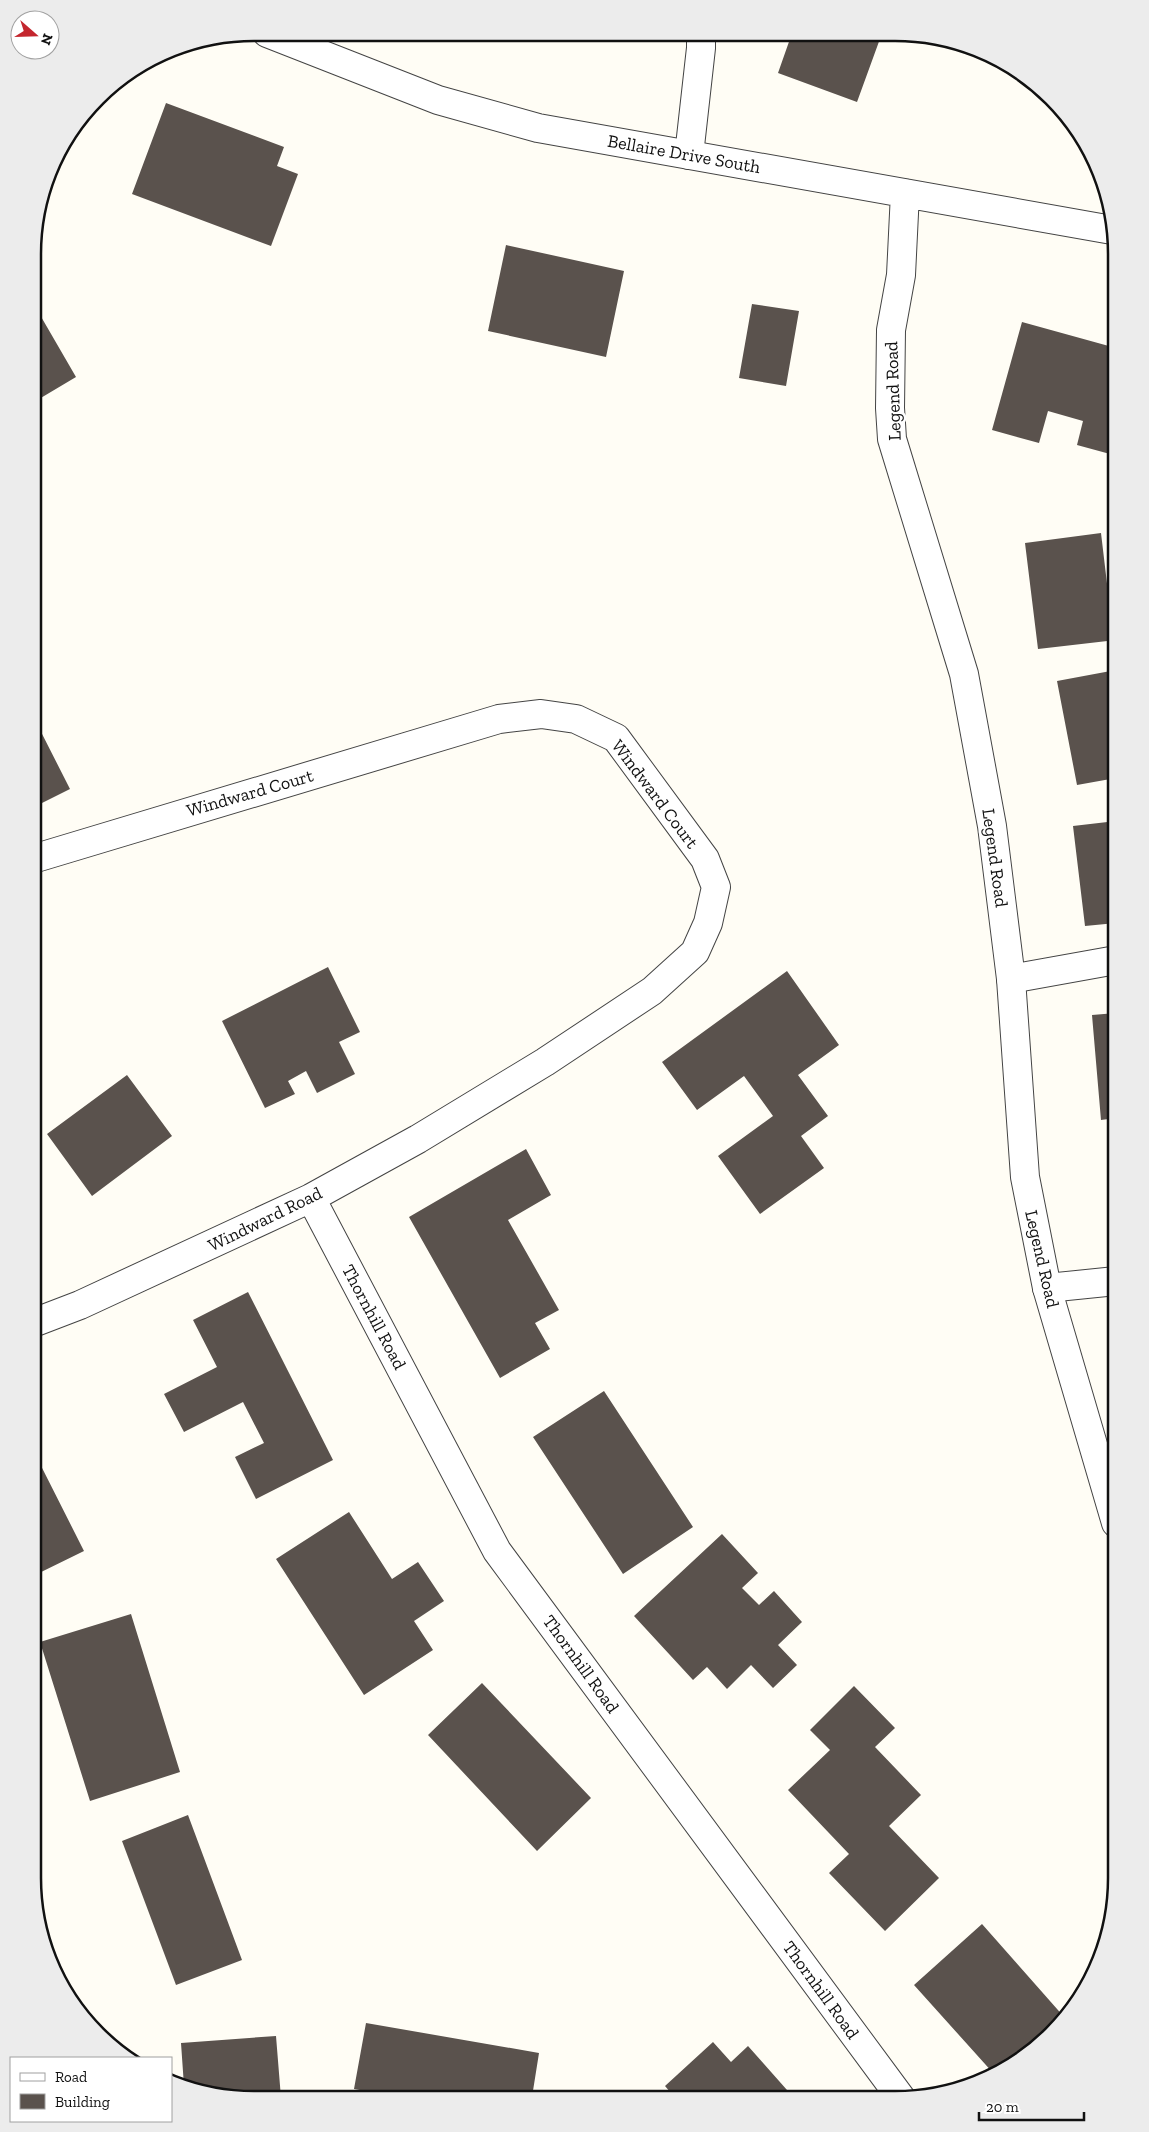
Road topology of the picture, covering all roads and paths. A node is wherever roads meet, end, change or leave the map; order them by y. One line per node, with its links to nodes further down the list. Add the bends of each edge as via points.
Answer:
1 (287, 41): 3 (street, Bellaire Drive South, via 438,100 489,116)
2 (701, 41): 3 (street)
3 (688, 155): 4 (street, Bellaire Drive South)
4 (905, 193): 5 (street, Bellaire Drive South); 8 (street, Legend Road, via 901,276 891,330 892,438 964,674 992,826)
5 (1106, 229)
6 (41, 856): 9 (street, Windward Court, via 499,719 541,714 576,719 616,738 705,859 716,887 708,923 695,952 652,991)
7 (1108, 961): 8 (street)
8 (1011, 979): 12 (street, Legend Road, via 1025,1177)
9 (488, 1096): 10 (street, Windward Road)
10 (311, 1198): 13 (street, Windward Road); 15 (street, Thornhill Road, via 497,1551)
11 (1108, 1282): 12 (street)
12 (1046, 1288): 14 (street, Legend Road)
13 (41, 1320)
14 (1108, 1496)
15 (896, 2091)

